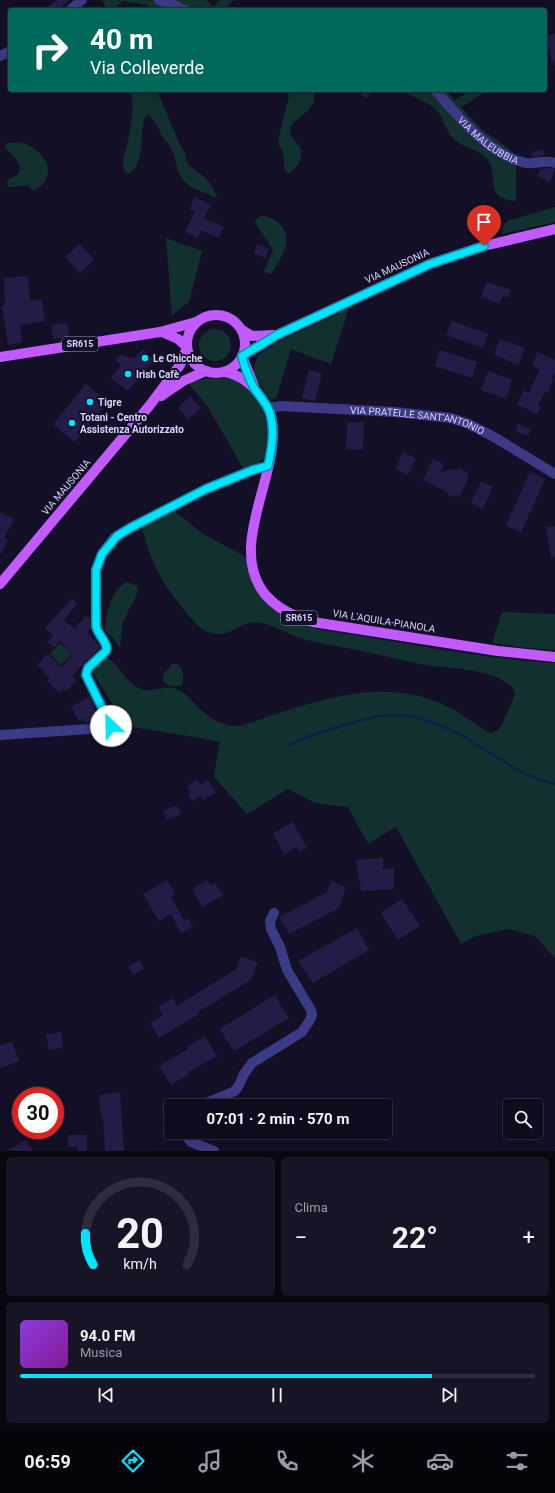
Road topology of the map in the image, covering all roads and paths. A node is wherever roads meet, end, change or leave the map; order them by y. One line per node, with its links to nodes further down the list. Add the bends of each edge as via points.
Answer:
1 (82, 0): 3 (street)
2 (158, 0): 4 (street)
3 (72, 8)
4 (181, 8)
5 (437, 92): 6 (street, VIA MALEUBBIA, via 474,132 506,156 527,164 543,161)
6 (555, 163)
7 (555, 229): 11 (main road, VIA MAUSONIA, via 491,244 430,264)
8 (196, 322): 9 (main road, via 210,315 221,315 233,320); 10 (main road, SR615); 12 (main road, via 188,334)
9 (242, 330): 11 (main road, VIA MAUSONIA, via 252,336); 13 (main road, via 245,343)
10 (160, 332): 12 (main road, via 169,334); 14 (main road, SR615)
11 (277, 335): 13 (main road, VIA MAUSONIA)
12 (187, 347): 15 (main road, via 192,361); 18 (main road, VIA MAUSONIA, via 180,365)
13 (242, 356): 16 (main road, via 236,365); 17 (main road, VIA L'AQUILA-PIANOLA / SR615)
14 (0, 357)
15 (206, 371): 16 (main road); 18 (main road, VIA MAUSONIA, via 178,384)
16 (225, 372): 17 (main road, VIA L'AQUILA-PIANOLA / SR615, via 242,378)
17 (255, 388): 19 (main road, VIA L'AQUILA-PIANOLA / SR615)
18 (150, 405): 22 (main road, VIA MAUSONIA)
19 (268, 408): 20 (main road, VIA L'AQUILA-PIANOLA / SR615, via 272,430); 21 (street, VIA PRATELLE SANT'ANTONIO, via 278,406 395,412 451,418 494,437)
20 (268, 466): 23 (main road, VIA L'AQUILA-PIANOLA / SR615, via 253,533 251,561 258,584 278,607 296,617 313,622 498,651); 24 (street, via 211,487 130,528 114,538 102,554 95,574 96,626 107,648 87,669 86,675 111,726)
21 (555, 474)
22 (0, 584)
23 (555, 657)
24 (0, 735)
25 (274, 913): 26 (street, via 270,921 271,929 287,970 310,1007 312,1015 302,1032 252,1064 235,1091)
26 (216, 1099)
27 (189, 1139): 28 (street)
28 (214, 1151)

